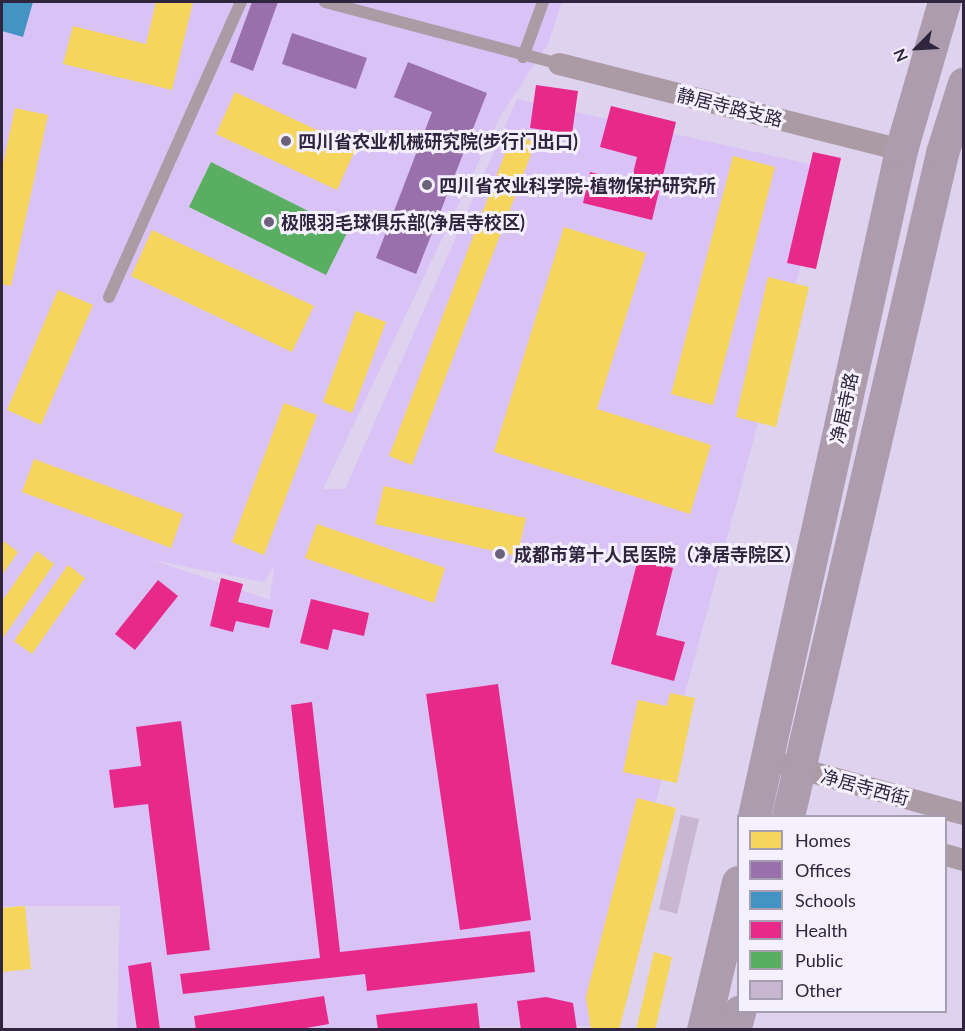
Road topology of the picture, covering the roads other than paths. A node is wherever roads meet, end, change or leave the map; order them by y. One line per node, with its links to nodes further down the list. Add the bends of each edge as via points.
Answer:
1 (241, 2): 9 (lane)
2 (325, 2): 5 (lane)
3 (543, 2): 5 (lane)
4 (944, 2): 8 (main road, 净居寺路)
5 (523, 57): 6 (lane)
6 (559, 64): 8 (street, 静居寺路支路)
7 (963, 83): 11 (main road, 净居寺路, via 942,153)
8 (901, 150): 10 (main road, 净居寺路)
9 (109, 297)
10 (768, 759): 11 (street, 净居寺西街); 12 (main road, 净居寺路)
11 (799, 769): 13 (street, 净居寺西街); 14 (main road, 净居寺路)
12 (756, 808): 14 (street)
13 (963, 814)
14 (795, 815)
15 (947, 856): 16 (street)
16 (963, 860)
17 (737, 886): 19 (main road)
18 (739, 1013): 20 (main road)
19 (703, 1029)
20 (735, 1029)

